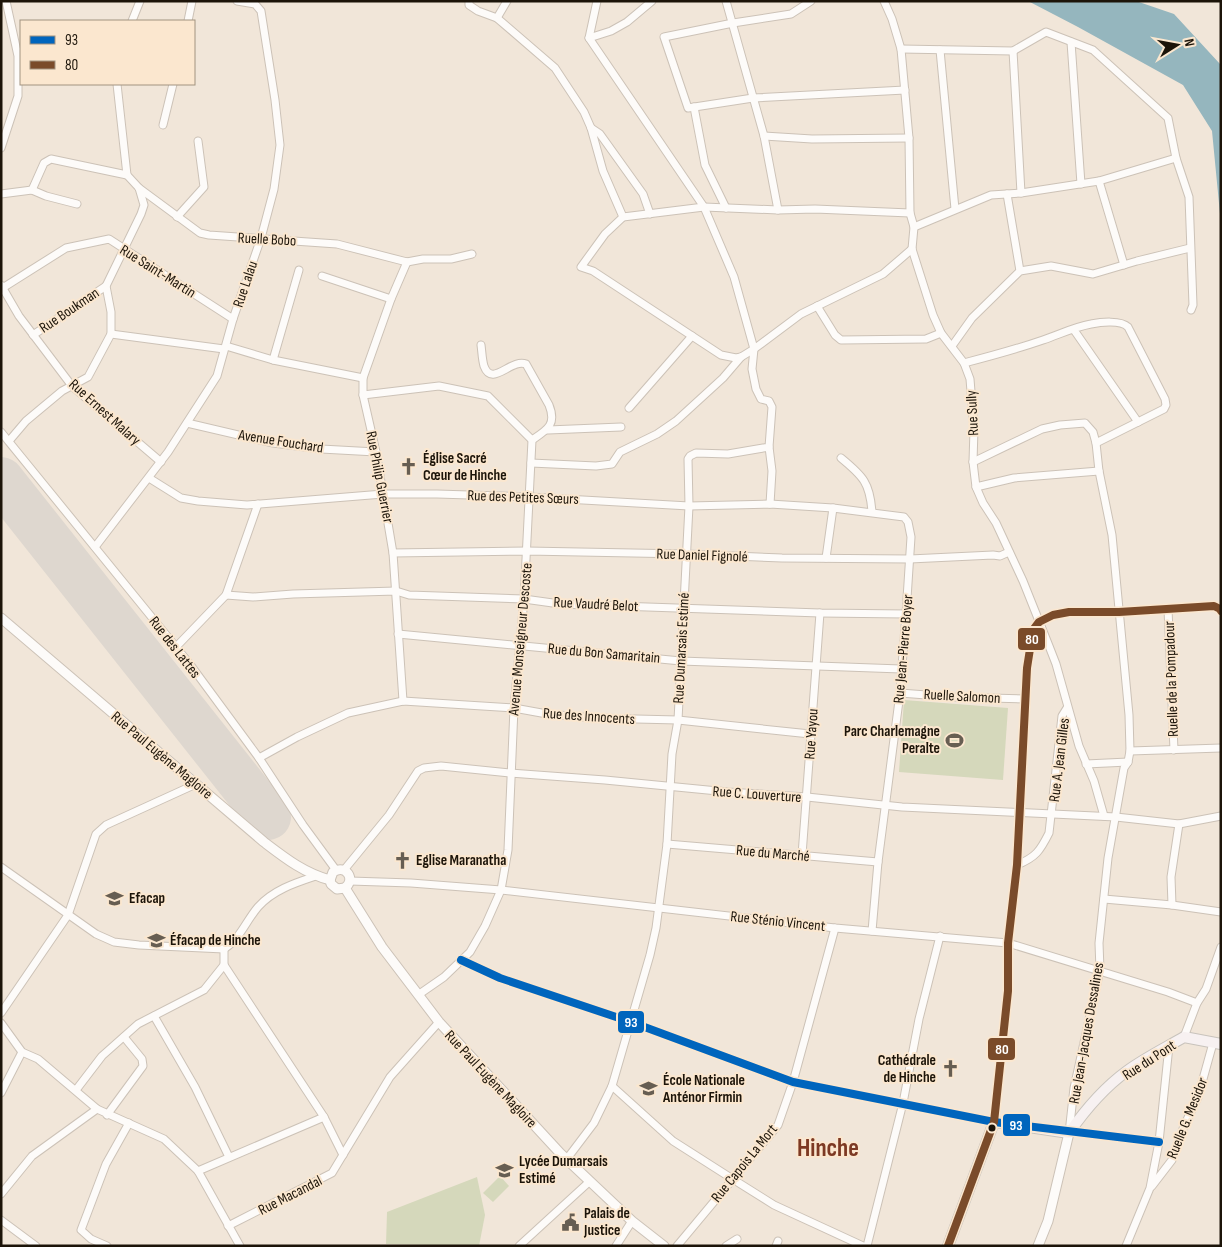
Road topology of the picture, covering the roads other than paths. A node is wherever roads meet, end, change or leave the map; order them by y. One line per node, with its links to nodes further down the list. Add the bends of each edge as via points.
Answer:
1 (6, 1): 12 (street)
2 (140, 1): 15 (street)
3 (192, 1): 16 (street)
4 (237, 1): 53 (street, Rue Lalau, via 256,4 261,11 280,145 274,188)
5 (468, 1): 14 (street, via 478,11)
6 (507, 1): 14 (street)
7 (596, 1): 18 (street)
8 (652, 1): 18 (street, via 611,31)
9 (726, 1): 17 (street)
10 (811, 1): 17 (street, via 791,14)
11 (884, 1): 20 (street, Rue Sully)
12 (10, 17): 13 (street); 33 (street, via 18,56 18,96)
13 (1, 18)
14 (497, 18): 29 (street, via 555,68)
15 (132, 20)
16 (188, 20)
17 (733, 23): 26 (street); 27 (street, via 664,37 688,108)
18 (589, 38): 44 (street)
19 (1071, 42): 22 (street, via 1046,32); 34 (street, via 1093,50 1168,118); 37 (street)
20 (901, 49): 21 (street); 25 (street, Rue Sully)
21 (940, 50): 22 (street); 46 (street)
22 (1013, 51): 40 (street)
23 (117, 85): 35 (street)
24 (173, 85): 28 (street)
25 (905, 90): 26 (street); 31 (street, Rue Sully)
26 (753, 98): 27 (street); 30 (street)
27 (694, 107): 45 (street, via 705,164)
28 (163, 125)
29 (591, 128): 48 (street, via 600,134 643,194); 51 (street, via 603,171)
30 (764, 136): 31 (street); 47 (street)
31 (909, 138): 49 (street, Rue Sully)
32 (198, 141): 50 (street, via 204,188)
33 (1, 148)
34 (1176, 158): 36 (street); 55 (street, via 1189,197)
35 (127, 175): 38 (street, Ruelle Bobo); 39 (street, via 51,159 44,163)
36 (1099, 181): 37 (street); 59 (street)
37 (1081, 184): 40 (street)
38 (139, 188): 50 (street, Ruelle Bobo); 54 (street, via 144,205)
39 (32, 190): 41 (street); 43 (street)
40 (1021, 193): 42 (street)
41 (1, 194)
42 (1007, 194): 46 (street, via 991,195); 61 (street)
43 (77, 204)
44 (704, 207): 45 (street); 48 (street); 77 (street, via 734,278)
45 (726, 208): 47 (street)
46 (955, 209): 52 (street)
47 (778, 210): 49 (street)
48 (650, 214): 51 (street)
49 (910, 214): 52 (street, Rue Sully)
50 (177, 216): 53 (street, Ruelle Bobo, via 200,233)
51 (622, 217): 73 (street, via 581,267)
52 (914, 227): 56 (street, Rue Sully)
53 (260, 238): 58 (street, Ruelle Bobo, via 337,244); 68 (street, Rue Lalau)
54 (123, 248): 63 (street); 64 (street, Rue Saint-Martin, via 109,240 66,248); 68 (street, Rue Saint-Martin)
55 (1190, 248): 59 (street); 67 (street)
56 (912, 249): 66 (street, via 884,274); 70 (street, Rue Sully)
57 (472, 254): 58 (street)
58 (407, 262): 65 (street, Rue Philip Guerrier)
59 (1124, 265): 61 (street, via 1093,274 1051,266)
60 (299, 270): 79 (street)
61 (1020, 271): 75 (street, via 972,318)
62 (322, 276): 65 (street)
63 (106, 286): 71 (street); 72 (street, Rue Boukman)
64 (2, 287): 72 (street, Rue Ernest Malary)
65 (392, 299): 81 (street, Rue Philip Guerrier)
66 (817, 306): 70 (street, via 841,340 926,338); 77 (street)
67 (1191, 310)
68 (233, 319): 76 (street, Rue Lalau)
69 (1074, 330): 80 (street); 85 (street); 85 (street, via 1090,324 1121,323 1128,327 1166,405)
70 (941, 333): 75 (street, Rue Sully)
71 (111, 334): 76 (street); 82 (street, via 88,378)
72 (33, 335): 82 (street, Rue Ernest Malary)
73 (692, 336): 78 (street, via 721,355); 84 (street)
74 (481, 345): 88 (street, via 484,366 492,374 498,374 515,363 526,364 552,412)
75 (952, 346): 80 (street, Rue Sully)
76 (225, 348): 79 (street); 86 (street, Rue Lalau, via 217,376)
77 (754, 349): 78 (street); 93 (street, via 752,369 756,389 772,407)
78 (741, 357): 98 (street, via 676,421 620,452 612,464)
79 (273, 360): 81 (street)
80 (964, 363): 97 (street, Rue Sully, via 970,379)
81 (363, 378): 83 (street, Rue Philip Guerrier)
82 (72, 386): 91 (street, via 26,421); 96 (street, Rue Ernest Malary)
83 (362, 395): 90 (street, via 439,386 488,396); 94 (street, Rue Philip Guerrier)
84 (628, 408)
85 (1138, 422): 92 (street)
86 (187, 423): 94 (street, Avenue Fouchard, via 272,443); 96 (street, Rue Lalau)
87 (621, 427): 88 (street)
88 (548, 430): 90 (street)
89 (1, 432): 91 (street, Rue des Lattes)
90 (532, 440): 98 (street, Avenue Monseigneur Descoste)
91 (9, 441): 110 (street, Rue des Lattes)
92 (1096, 443): 97 (street, via 1093,432 1085,423 1060,425 1042,429); 99 (street, Rue Jean-Jacques Dessalines)
93 (769, 447): 105 (street, via 772,471); 106 (street, Rue Dumarsais Estimé, via 690,456)
94 (376, 452): 102 (street, Rue Philip Guerrier)
95 (841, 458): 108 (street, via 860,473 871,496)
96 (161, 462): 100 (street, Rue Lalau)
97 (973, 462): 101 (street, Rue Sully)
98 (531, 463): 103 (street, Avenue Monseigneur Descoste)
99 (1099, 470): 101 (street, via 1014,478); 123 (street, Rue Jean-Jacques Dessalines, via 1112,535)
100 (148, 478): 104 (street, Rue des Petites Sœurs, via 181,498); 110 (street, Rue Lalau)
101 (976, 487): 112 (street, Rue Sully)
102 (383, 494): 103 (street, Rue des Petites Sœurs); 104 (street, Rue des Petites Sœurs); 113 (street, Rue Philip Guerrier)
103 (530, 497): 106 (street, Rue des Petites Sœurs); 111 (street, Avenue Monseigneur Descoste)
104 (258, 504): 118 (street)
105 (770, 504): 106 (street, Rue des Petites Sœurs); 107 (street, Rue des Petites Sœurs)
106 (689, 506): 114 (street, Rue Dumarsais Estimé)
107 (833, 508): 108 (street, Rue des Petites Sœurs); 115 (street)
108 (872, 512): 109 (street, Rue des Petites Sœurs)
109 (904, 517): 116 (street, Rue Jean-Pierre Boyer, via 910,527)
110 (95, 547): 130 (street, Rue des Lattes)
111 (527, 551): 113 (street, Rue Daniel Fignolé); 114 (street, Rue Daniel Fignolé); 119 (street, Avenue Monseigneur Descoste)
112 (1009, 552): 116 (street, Rue Daniel Fignolé, via 1000,556); 127 (street, Rue Sully)
113 (393, 553): 117 (street, Rue Philip Guerrier)
114 (686, 554): 115 (street, Rue Daniel Fignolé); 120 (street, Rue Dumarsais Estimé)
115 (826, 558): 116 (street, Rue Daniel Fignolé)
116 (910, 559): 125 (street, Rue Jean-Pierre Boyer)
117 (396, 591): 118 (street, Rue Vaudré Belot, via 253,597); 119 (street, Rue Vaudré Belot, via 409,595); 128 (street, Rue Philip Guerrier)
118 (226, 595): 130 (street)
119 (524, 599): 120 (street, Rue Vaudré Belot, via 560,604); 129 (street, Avenue Monseigneur Descoste)
120 (684, 608): 124 (street, Rue Vaudré Belot); 131 (street, Rue Dumarsais Estimé)
121 (1168, 609): 122 (street, via 1214,606); 123 (street); 142 (street, Ruelle de la Pompadour)
122 (1221, 611)
123 (1119, 612): 127 (street, via 1069,612); 143 (street, Rue Jean-Jacques Dessalines)
124 (820, 613): 125 (street, Rue Vaudré Belot); 132 (street, Rue Yayou)
125 (906, 614): 133 (street, Rue Jean-Pierre Boyer)
126 (1, 618): 148 (main road, Rue Paul Eugène Magloire)
127 (1039, 622): 135 (street, via 1029,645); 138 (street, Rue Sully, via 1056,664)
128 (398, 634): 129 (street, Rue du Bon Samaritain); 136 (street, Rue Philip Guerrier)
129 (520, 646): 131 (street, Rue du Bon Samaritain); 137 (street, Avenue Monseigneur Descoste)
130 (176, 647): 144 (street, Rue des Lattes)
131 (681, 661): 132 (street, Rue du Bon Samaritain); 139 (street, Rue Dumarsais Estimé)
132 (816, 665): 133 (street, Rue du Bon Samaritain); 140 (street, Rue Yayou)
133 (901, 669): 134 (street, Rue Jean-Pierre Boyer)
134 (900, 693): 135 (street, Ruelle Salomon); 151 (street, Rue Jean-Pierre Boyer)
135 (1025, 699): 152 (street)
136 (403, 701): 137 (street, Rue des Innocents); 144 (street, Rue des Innocents, via 348,714)
137 (514, 708): 139 (street, Rue des Innocents, via 594,718); 147 (street, Avenue Monseigneur Descoste)
138 (1067, 708): 146 (street, Rue Sully); 153 (street, Rue A. Jean Gilles, via 1062,716)
139 (678, 720): 140 (street, Rue des Innocents); 149 (street, Rue Dumarsais Estimé)
140 (810, 734): 150 (street, Rue Yayou)
141 (1221, 748): 142 (street)
142 (1174, 750): 143 (street)
143 (1130, 751): 145 (street, Rue Jean-Jacques Dessalines)
144 (259, 758): 163 (street, Rue des Lattes, via 303,826)
145 (1128, 762): 146 (street); 156 (street, Rue Jean-Jacques Dessalines, via 1124,768)
146 (1086, 764): 154 (street, Rue Sully)
147 (510, 773): 149 (street, Rue C. Louverture); 163 (street, Rue C. Louverture, via 441,766 418,771 389,815); 167 (street, Avenue Monseigneur Descoste, via 508,850)
148 (196, 784): 164 (main road, Rue Paul Eugène Magloire, via 264,842 296,866); 172 (street, via 100,828)
149 (670, 787): 150 (street, Rue C. Louverture); 158 (street, Rue Dumarsais Estimé)
150 (807, 797): 151 (street, Rue C. Louverture); 159 (street, Rue Yayou)
151 (885, 806): 152 (street, Rue C. Louverture); 160 (street, Rue Jean-Pierre Boyer)
152 (1019, 813): 153 (street, Rue C. Louverture); 161 (street)
153 (1052, 814): 154 (street, Rue C. Louverture); 161 (street, Rue A. Jean Gilles, via 1049,833 1041,848 1032,859)
154 (1104, 816): 156 (street, Rue C. Louverture)
155 (1221, 816): 157 (street, Rue C. Louverture)
156 (1116, 817): 157 (street, Rue C. Louverture); 168 (street, Rue Jean-Jacques Dessalines)
157 (1179, 824): 169 (street, via 1171,877)
158 (667, 844): 159 (street, Rue du Marché); 170 (street, Rue Dumarsais Estimé)
159 (802, 855): 160 (street, Rue du Marché)
160 (878, 862): 174 (street, Rue Jean-Pierre Boyer)
161 (1017, 865): 176 (street)
162 (1, 867): 172 (street)
163 (340, 870): 165 (main road, via 331,874); 166 (main road, via 348,873)
164 (316, 876): 165 (main road, Rue Paul Eugène Magloire); 178 (street, via 270,895)
165 (330, 880): 166 (main road, via 337,889)
166 (347, 884): 167 (street, Rue Sténio Vincent, via 412,883); 182 (main road, Rue Paul Eugène Magloire, via 382,947)
167 (501, 890): 170 (street, Rue Sténio Vincent); 179 (street, Avenue Monseigneur Descoste, via 477,940)
168 (1104, 899): 169 (street); 181 (street, Rue Jean-Jacques Dessalines, via 1099,943)
169 (1172, 905): 171 (street)
170 (659, 908): 173 (street, Rue Sténio Vincent); 187 (street, Rue Dumarsais Estimé)
171 (1221, 912)
172 (68, 914): 178 (street, via 96,934 114,942); 184 (street)
173 (836, 928): 174 (street, Rue Sténio Vincent); 194 (street, Rue Capois La Mort)
174 (872, 931): 175 (street, Rue Sténio Vincent)
175 (940, 936): 176 (street, Rue Sténio Vincent); 198 (street)
176 (1008, 943): 181 (street, Rue Sténio Vincent); 202 (street, via 1008,991)
177 (1221, 948): 183 (street, via 1206,989)
178 (224, 949): 180 (street)
179 (461, 960): 182 (street, Avenue Monseigneur Descoste); 187 (street, via 500,978)
180 (224, 965): 185 (street, via 204,990); 201 (street)
181 (1100, 970): 183 (street, Rue Sténio Vincent); 204 (street, Rue Jean-Jacques Dessalines, via 1074,1088)
182 (418, 995): 186 (main road, Rue Paul Eugène Magloire)
183 (1197, 1003): 190 (street)
184 (1, 1013)
185 (154, 1016): 189 (street, via 138,1024); 207 (street, via 195,1087)
186 (439, 1022): 206 (street, Rue Macandal, via 390,1077); 208 (main road, Rue Paul Eugène Magloire)
187 (631, 1022): 194 (street); 195 (street, Rue Dumarsais Estimé)
188 (1, 1024): 193 (street)
189 (124, 1037): 196 (street, via 102,1056); 200 (street, via 142,1059 143,1066)
190 (1184, 1037): 191 (main road, Rue du Pont); 192 (main road, Rue du Pont)
191 (1217, 1044): 212 (street, Ruelle G. Mesidor, via 1172,1160)
192 (1169, 1046): 204 (main road, Rue du Pont, via 1127,1071 1094,1102); 205 (street)
193 (22, 1052): 196 (street, via 38,1059); 197 (street)
194 (793, 1082): 198 (street); 210 (street, Rue Capois La Mort, via 778,1125)
195 (612, 1086): 208 (street, Rue Dumarsais Estimé, via 594,1124); 210 (street, via 673,1141)
196 (76, 1090): 199 (street)
197 (1, 1093)
198 (902, 1103): 202 (street); 227 (street)
199 (97, 1109): 200 (street); 213 (street, via 32,1156)
200 (107, 1114): 203 (street)
201 (324, 1117): 206 (street); 207 (street)
202 (994, 1122): 204 (main road); 228 (main road)
203 (129, 1123): 209 (street, via 164,1139); 219 (street, via 106,1164 81,1230)
204 (1069, 1133): 205 (street); 229 (main road, Rue Jean-Jacques Dessalines, via 1048,1221)
205 (1159, 1142): 212 (street)
206 (344, 1155): 216 (street, Rue Macandal, via 332,1173)
207 (229, 1157): 209 (street)
208 (566, 1160): 211 (main road, Rue Paul Eugène Magloire)
209 (198, 1171): 216 (street)
210 (732, 1178): 224 (street, Rue Capois La Mort); 226 (street, via 774,1205)
211 (589, 1182): 215 (main road, Rue Paul Eugène Magloire); 221 (street)
212 (1150, 1188): 230 (street)
213 (1, 1194)
214 (1, 1220): 218 (street)
215 (632, 1221): 222 (street); 223 (main road, Rue Paul Eugène Magloire)
216 (228, 1226): 220 (street)
217 (737, 1239): 225 (street)
218 (37, 1245)
219 (107, 1246)
220 (240, 1246)
221 (519, 1246)
222 (616, 1246)
223 (664, 1246)
224 (677, 1246)
225 (726, 1246)
226 (863, 1246)
227 (867, 1246)
228 (948, 1246)
229 (1038, 1246)
230 (1126, 1246)

